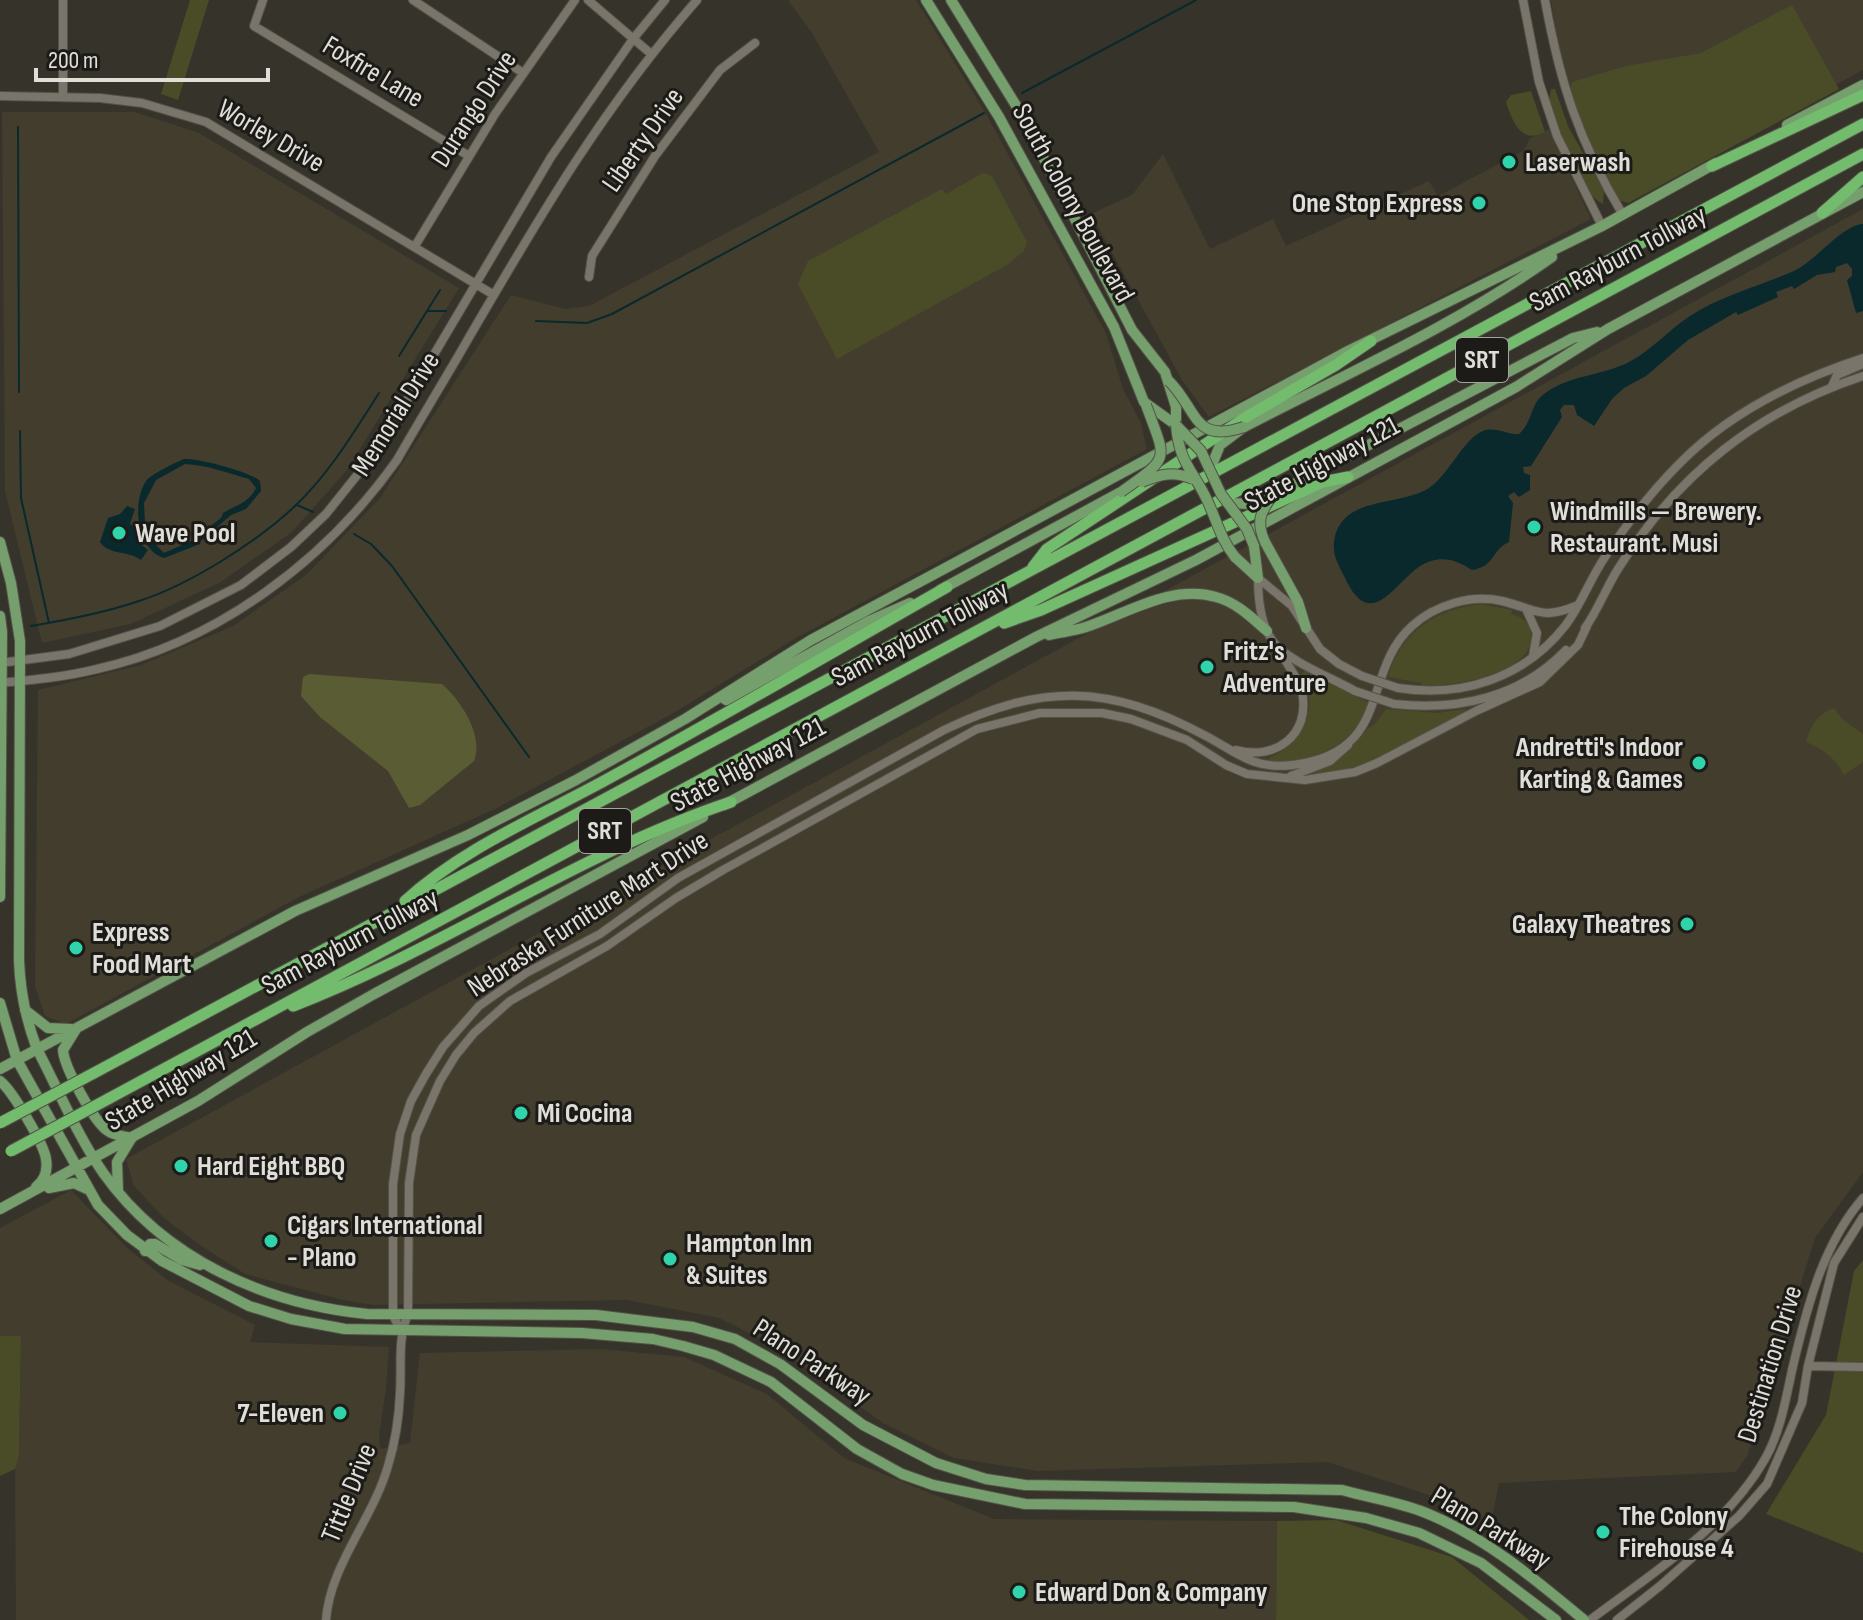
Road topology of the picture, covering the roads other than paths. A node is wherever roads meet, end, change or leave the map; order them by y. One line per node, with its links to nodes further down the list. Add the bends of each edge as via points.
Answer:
1 (63, 0): 20 (street)
2 (263, 0): 23 (street, Foxfire Lane, via 254,26)
3 (413, 0): 16 (street)
4 (575, 0): 16 (street, Durango Drive)
5 (588, 0): 13 (street)
6 (665, 0): 13 (street, Memorial Drive)
7 (697, 0): 15 (street, Memorial Drive)
8 (926, 0): 12 (main road, South Colony Boulevard)
9 (1523, 0): 29 (street, via 1534,63 1553,125)
10 (1545, 0): 28 (street, via 1573,114)
11 (952, 2): 12 (main road); 30 (main road, South Colony Boulevard, via 1020,112)
12 (938, 16): 31 (main road, South Colony Boulevard)
13 (633, 39): 15 (street); 36 (street, Memorial Drive, via 551,157)
14 (755, 43): 35 (street, Liberty Drive, via 720,70 655,156 592,256)
15 (650, 53): 37 (street, Memorial Drive, via 569,168)
16 (523, 73): 23 (street, Durango Drive)
17 (1863, 85): 24 (main road)
18 (1863, 95): 24 (highway)
19 (0, 96): 20 (street, Worley Drive)
20 (63, 97): 33 (street, Worley Drive, via 142,103 206,122)
21 (1863, 124): 61 (highway, Sam Rayburn Tollway / SRT)
22 (1863, 154): 73 (highway, Sam Rayburn Tollway / SRT)
23 (469, 156): 33 (street, Durango Drive)
24 (1712, 166): 28 (main road)
25 (1863, 177): 27 (highway)
26 (1863, 192): 27 (main road, State Highway 121)
27 (1822, 213): 38 (main road, State Highway 121)
28 (1623, 215): 29 (main road)
29 (1602, 226): 32 (main road)
30 (1084, 233): 31 (main road); 34 (main road); 43 (main road, South Colony Boulevard, via 1132,330)
31 (1063, 237): 34 (main road, South Colony Boulevard)
32 (1578, 238): 39 (main road); 50 (main road, via 1461,315)
33 (415, 246): 36 (street, Worley Drive)
34 (1070, 248): 48 (main road, South Colony Boulevard, via 1120,338)
35 (589, 277)
36 (475, 282): 37 (street, Worley Drive); 44 (street, Memorial Drive)
37 (494, 295): 47 (street, Memorial Drive)
38 (1608, 329): 54 (main road, State Highway 121, via 1516,387); 57 (main road, via 1573,338)
39 (1371, 341): 61 (highway, via 1047,549); 80 (main road, via 811,640)
40 (1863, 358): 51 (street, via 1758,403)
41 (1863, 364): 45 (street, via 1837,375)
42 (1863, 376): 45 (street)
43 (1167, 377): 49 (main road, South Colony Boulevard, bridge); 50 (main road, bridge, via 1209,431 1227,433)
44 (416, 385): 46 (street, Memorial Drive); 47 (street)
45 (1832, 386): 53 (street, via 1761,422)
46 (410, 395): 47 (street); 64 (street, Memorial Drive, via 378,449 326,514 291,547)
47 (431, 401): 66 (street, Memorial Drive, via 373,494 333,537 301,567)
48 (1146, 405): 49 (main road, South Colony Boulevard); 56 (main road, bridge, via 1161,457 1157,466)
49 (1176, 425): 52 (main road, South Colony Boulevard, bridge, via 1201,451); 55 (main road, South Colony Boulevard, bridge, via 1179,452)
50 (1244, 427): 52 (main road, bridge, via 1220,445)
51 (1682, 461): 53 (street); 65 (street, via 1625,526)
52 (1210, 470): 58 (main road, South Colony Boulevard, bridge)
53 (1695, 474): 69 (street, via 1665,503 1617,570)
54 (1348, 477): 72 (main road, State Highway 121, via 1196,560); 73 (highway, via 1323,482 1041,610)
55 (1193, 479): 56 (main road, bridge, via 1161,474); 62 (main road, South Colony Boulevard, bridge, via 1219,533)
56 (1121, 492): 63 (main road)
57 (1273, 495): 58 (main road, via 1250,504); 60 (main road, bridge, via 1258,521)
58 (1228, 503): 60 (main road, South Colony Boulevard, bridge)
59 (0, 542): 76 (main road, Plano Parkway)
60 (1260, 544): 62 (main road); 70 (main road, South Colony Boulevard, via 1298,602)
61 (1031, 570): 88 (highway, Sam Rayburn Tollway / SRT)
62 (1258, 578): 70 (street, via 1284,598); 71 (street)
63 (947, 587): 80 (main road, via 869,621); 88 (highway, via 480,848 428,880)
64 (225, 594): 66 (street); 76 (street, Memorial Drive, via 160,626 69,654)
65 (1578, 605): 67 (street, Nebraska Furniture Mart Drive, via 1552,614); 75 (street)
66 (235, 611): 78 (street, Memorial Drive, via 169,647 98,669)
67 (1527, 611): 75 (street, via 1537,633); 81 (street, Nebraska Furniture Mart Drive, via 1500,601 1475,600 1428,614 1395,647 1372,711)
68 (0, 616): 77 (main road)
69 (1587, 626): 74 (street, bridge, via 1536,676 1502,693 1437,708 1394,704 1355,691); 83 (street, via 1578,645 1540,682 1377,763 1321,778)
70 (1306, 628): 75 (street, bridge, via 1339,664 1398,688 1432,692 1474,686)
71 (1267, 631): 72 (main road, via 1232,603 1184,593 1082,629); 74 (street)
72 (1036, 637): 84 (main road, State Highway 121)
73 (963, 639): 91 (highway, Sam Rayburn Tollway / SRT)
74 (1278, 648): 82 (street, via 1301,688 1297,730 1287,741 1260,753)
75 (1532, 658)
76 (21, 661): 77 (street, Memorial Drive); 78 (main road, Plano Parkway)
77 (1, 663): 79 (main road)
78 (20, 681): 79 (street, Memorial Drive); 86 (main road, Plano Parkway)
79 (1, 682): 85 (main road)
80 (685, 719): 92 (main road, via 468,835 295,911)
81 (1351, 741): 82 (street, Nebraska Furniture Mart Drive, via 1309,762 1278,766 1245,760); 83 (street, via 1312,770)
82 (1228, 747): 111 (street, Nebraska Furniture Mart Drive, via 1154,711 1100,697 1035,698 982,712 678,878 600,934 501,989 443,1047 406,1115 393,1184)
83 (1276, 778): 110 (street, Nebraska Furniture Mart Drive, via 1247,774 1187,740 1131,719 1102,713 1040,713 977,729 676,898 626,935 510,1001 456,1055 416,1135 409,1183)
84 (731, 802): 91 (highway, via 571,870 334,991); 98 (main road, State Highway 121, via 374,994)
85 (0, 848): 86 (main road); 87 (main road)
86 (19, 849): 90 (main road, Plano Parkway, via 19,960)
87 (0, 897)
88 (393, 913): 97 (highway, Sam Rayburn Tollway / SRT, bridge)
89 (0, 1003): 94 (main road, Plano Parkway)
90 (25, 1010): 92 (main road, via 48,1028); 93 (main road, Plano Parkway)
91 (248, 1024): 99 (highway, Sam Rayburn Tollway / SRT, bridge)
92 (77, 1027): 93 (main road); 98 (main road, via 63,1050 67,1067 100,1125)
93 (37, 1049): 94 (main road); 100 (main road, Plano Parkway)
94 (17, 1060): 95 (main road); 101 (main road, Plano Parkway)
95 (0, 1069)
96 (0, 1081): 104 (main road, via 10,1089 46,1155 43,1181)
97 (0, 1123)
98 (133, 1138): 100 (main road, State Highway 121); 103 (main road, via 117,1162)
99 (0, 1157)
100 (95, 1158): 101 (main road, State Highway 121); 103 (main road, Plano Parkway)
101 (76, 1169): 102 (main road, Plano Parkway); 104 (main road, State Highway 121)
102 (88, 1190): 104 (main road, via 66,1183); 108 (main road, Plano Parkway)
103 (118, 1191): 109 (main road, Plano Parkway, via 165,1237)
104 (28, 1194): 106 (main road, State Highway 121)
105 (1863, 1198): 117 (street, Destination Drive, via 1833,1240 1819,1274 1783,1413 1766,1457 1746,1488 1712,1525)
106 (0, 1209)
107 (1863, 1217): 113 (street, Destination Drive, via 1834,1263)
108 (145, 1251): 109 (main road, via 155,1244); 112 (main road, Plano Parkway, via 210,1288 267,1312 317,1325)
109 (209, 1268): 111 (main road, Plano Parkway, via 311,1306)
110 (408, 1314): 111 (main road, Plano Parkway); 112 (street, Nebraska Furniture Mart Drive); 117 (main road, Plano Parkway, via 596,1315 724,1335 792,1371 863,1425 936,1463 986,1479 1041,1486 1342,1490 1381,1499 1458,1529 1521,1568)
111 (393, 1315): 112 (street, Nebraska Furniture Mart Drive)
112 (401, 1332): 115 (street, Tittle Drive, via 399,1414 388,1466 327,1605); 116 (main road, Plano Parkway, via 582,1333 683,1346 771,1382 857,1449 933,1485 1025,1504 1294,1507 1366,1518 1419,1533 1481,1563)
113 (1808, 1366): 114 (street); 118 (street, Destination Drive, via 1802,1403 1767,1484 1739,1516)
114 (1863, 1367)
115 (326, 1620)
116 (1556, 1620)
117 (1587, 1620)
118 (1617, 1620)

